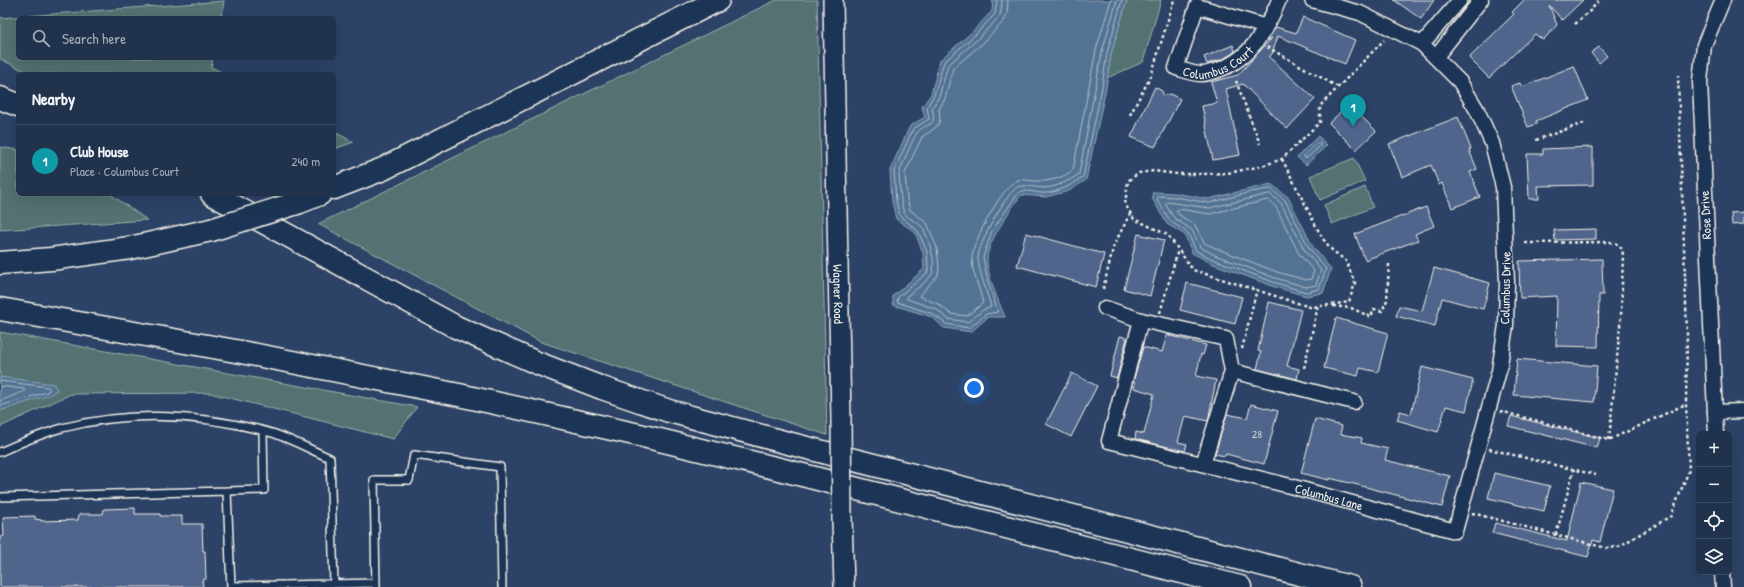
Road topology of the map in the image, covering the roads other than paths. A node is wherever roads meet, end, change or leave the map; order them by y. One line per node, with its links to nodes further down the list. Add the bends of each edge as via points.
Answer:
1 (718, 0): 13 (highway, via 383,169)
2 (833, 0): 38 (main road, Wagner Road, bridge)
3 (1279, 0): 8 (street, Columbus Court)
4 (1312, 0): 9 (street, via 1360,13)
5 (1460, 0): 9 (street)
6 (1481, 0): 10 (street)
7 (1723, 0): 23 (street, Rose Drive, via 1704,45 1700,81)
8 (1266, 27): 8 (street, Columbus Court, via 1245,55 1229,67 1203,74 1176,68 1197,6)
9 (1422, 44): 10 (street)
10 (1436, 57): 30 (street, Columbus Drive, via 1460,82 1477,110 1492,143 1502,187 1506,244 1506,325 1499,371)
11 (0, 98): 12 (highway)
12 (16, 104)
13 (336, 187)
14 (216, 196): 41 (highway, via 456,327 537,364 602,388 669,411 887,469)
15 (310, 198): 16 (highway, bridge, via 211,230 130,248)
16 (0, 263)
17 (1105, 308): 19 (street)
18 (0, 309): 31 (highway, via 241,352 474,398 783,470)
19 (1141, 320): 20 (street, via 1226,339); 27 (street, Columbus Lane, via 1109,440)
20 (1232, 371): 21 (street); 27 (street)
21 (1354, 402)
22 (1744, 411): 23 (street)
23 (1714, 412): 25 (street, Rose Drive)
24 (263, 431): 26 (lane, via 185,416 141,416 62,428); 28 (lane, via 264,490); 33 (lane, via 330,458)
25 (1716, 431)
26 (0, 452)
27 (1203, 464): 30 (street, Columbus Lane)
28 (227, 491): 29 (lane); 35 (lane)
29 (0, 497)
30 (1455, 532)
31 (1170, 569): 39 (highway); 40 (highway)
32 (1722, 575): 42 (street)
33 (334, 584): 34 (lane); 36 (lane)
34 (376, 585): 37 (lane, via 374,480 410,480 414,455 500,467)
35 (231, 586): 36 (lane)
36 (269, 586)
37 (502, 587)
38 (844, 587)
39 (1217, 587)
40 (1240, 587)
41 (1350, 587)
42 (1723, 587)

